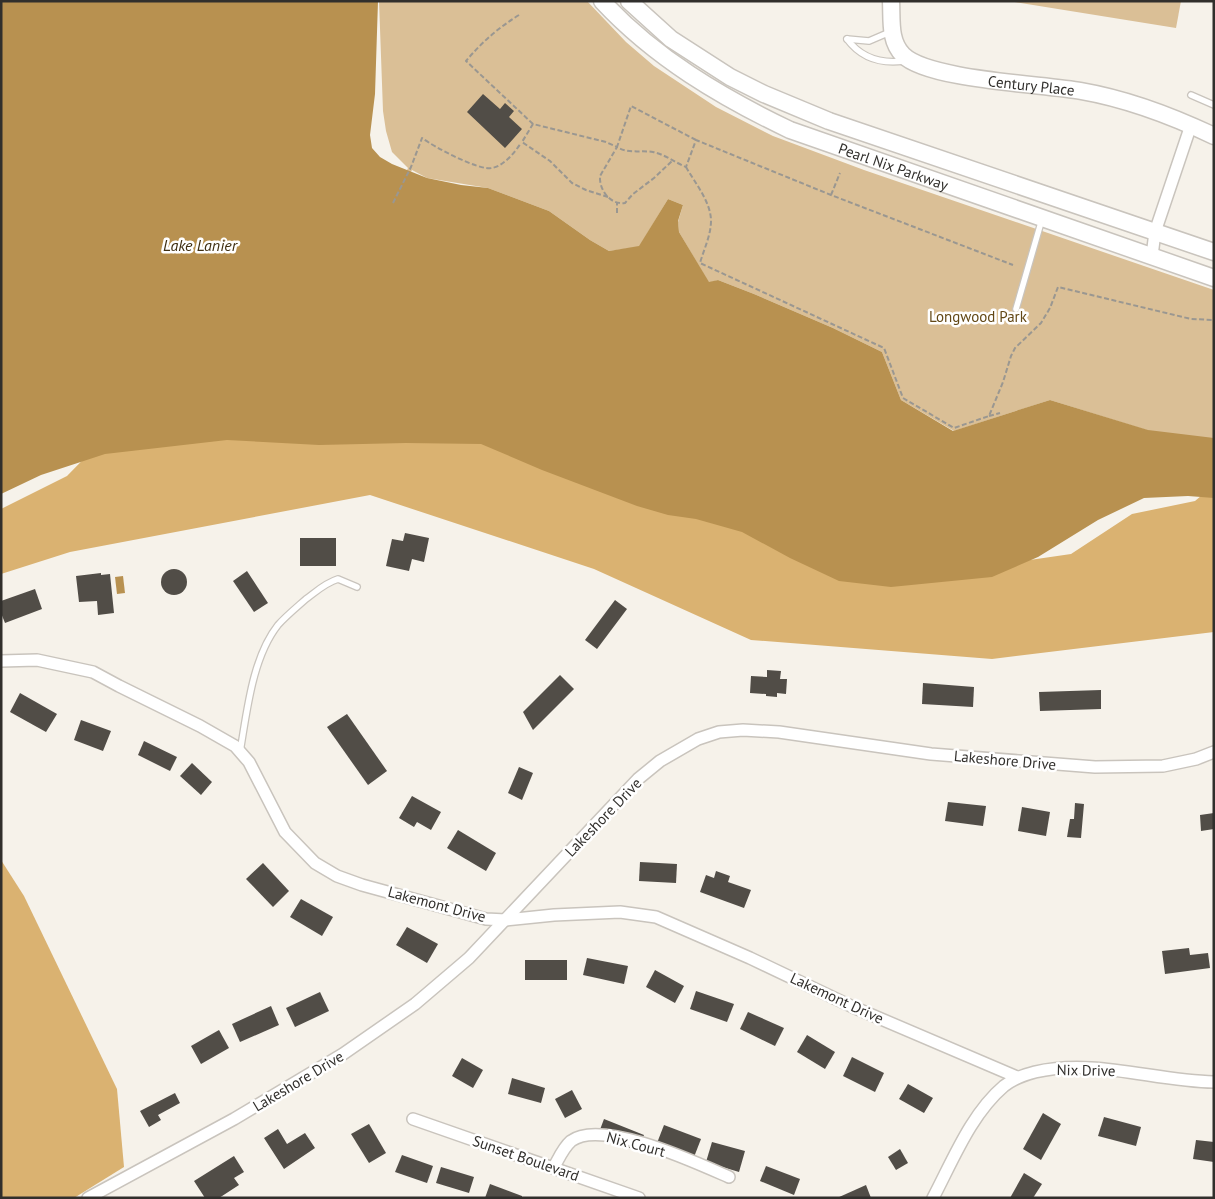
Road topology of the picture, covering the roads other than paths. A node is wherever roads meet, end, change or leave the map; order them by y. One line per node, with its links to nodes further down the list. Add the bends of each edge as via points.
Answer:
1 (602, 1): 10 (street, Pearl Nix Parkway, via 676,66 759,116 806,136)
2 (629, 1): 11 (street, Pearl Nix Parkway, via 678,44 764,94 829,121)
3 (891, 1): 4 (street)
4 (892, 32): 5 (street, via 897,47); 5 (lane, via 869,41 846,39 864,55 876,60 889,63)
5 (910, 60): 8 (street, Century Place, via 942,72 1081,91 1132,103)
6 (1191, 95): 7 (lane)
7 (1214, 105)
8 (1191, 125): 9 (street, Century Place); 11 (street)
9 (1214, 136)
10 (1042, 218): 13 (street, Pearl Nix Parkway); 15 (lane)
11 (1155, 232): 12 (street, Pearl Nix Parkway); 13 (street)
12 (1214, 252)
13 (1152, 256): 14 (street, Pearl Nix Parkway)
14 (1214, 278)
15 (1016, 309)
16 (358, 587): 18 (lane, via 338,579 327,583 278,626 259,660)
17 (1, 661): 18 (street, Lakemont Drive, via 37,660 93,672 200,726)
18 (240, 752): 20 (street, Lakemont Drive, via 249,762 285,832 315,863 362,885 486,919)
19 (1214, 752): 20 (street, Lakeshore Drive, via 1163,766 1095,767 931,754 779,732 719,732 679,748 638,779)
20 (506, 920): 21 (street, Lakemont Drive, via 620,912 656,917); 26 (street, Lakeshore Drive, via 469,958 415,1004 343,1054 234,1119)
21 (1017, 1077): 22 (street, Nix Drive, via 1058,1068 1099,1068); 28 (street, Nix Drive, via 985,1106)
22 (1214, 1082)
23 (413, 1119): 24 (street, Sunset Boulevard)
24 (554, 1167): 25 (street, Nix Court, via 572,1141 590,1134 609,1135 645,1144); 27 (street, Sunset Boulevard)
25 (729, 1177)
26 (88, 1198)
27 (639, 1198)
28 (933, 1198)

